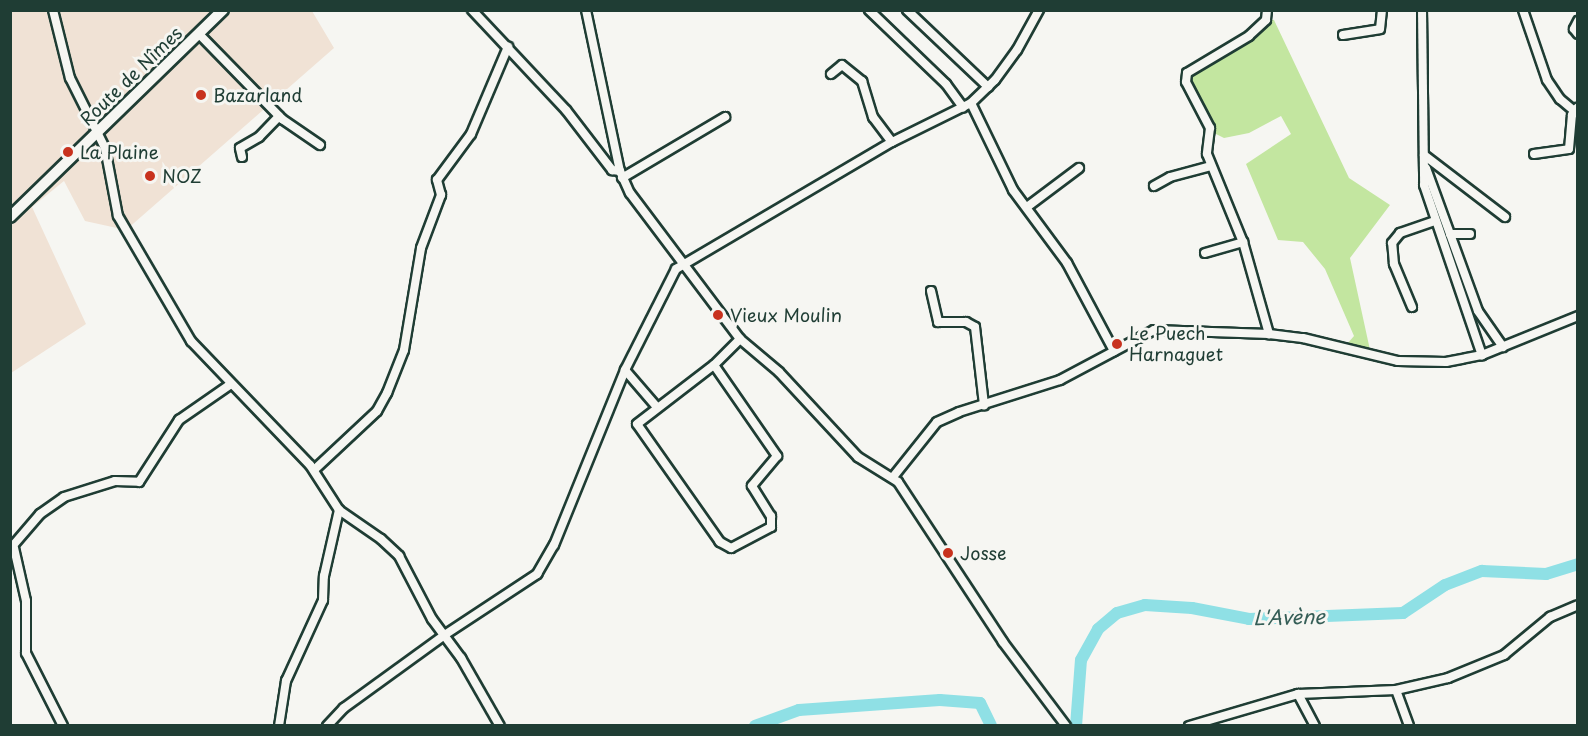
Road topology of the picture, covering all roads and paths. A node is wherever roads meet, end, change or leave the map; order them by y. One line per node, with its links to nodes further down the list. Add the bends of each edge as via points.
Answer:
1 (53, 10): 23 (street, via 76,93)
2 (223, 10): 13 (main road, Route de Nîmes)
3 (472, 10): 16 (street)
4 (586, 10): 32 (street)
5 (869, 10): 19 (street)
6 (908, 10): 18 (street)
7 (1039, 10): 18 (street, via 1017,50)
8 (1267, 10): 30 (street, via 1266,20 1249,36 1187,73 1186,82 1210,128 1207,154)
9 (1382, 10): 15 (street, via 1380,29)
10 (1422, 10): 27 (street)
11 (1523, 10): 20 (street, via 1547,80)
12 (1578, 21): 14 (street, via 1574,29)
13 (199, 34): 21 (street); 23 (main road, Route de Nîmes)
14 (1578, 34)
15 (1343, 35)
16 (508, 47): 32 (street, via 566,110 612,170); 56 (street, via 471,134 437,180 441,195 421,248 404,350 387,393 376,411)
17 (831, 74): 24 (street, via 842,65 862,81 873,117)
18 (988, 87): 19 (street)
19 (967, 105): 24 (street); 34 (street, via 1013,190)
20 (1576, 111): 26 (street, via 1569,149)
21 (279, 116): 25 (street); 28 (street, via 259,137 240,148)
22 (725, 117): 32 (street)
23 (98, 130): 35 (main road, Route de Nîmes); 53 (street, via 118,216 198,352)
24 (892, 142): 42 (street)
25 (320, 145)
26 (1534, 154)
27 (1424, 155): 29 (street); 36 (street)
28 (242, 157)
29 (1424, 165): 37 (street, via 1424,185); 38 (street)
30 (1211, 166): 33 (street, via 1170,177); 40 (street)
31 (1079, 168): 34 (street)
32 (621, 174): 42 (street)
33 (1154, 186)
34 (1027, 207): 49 (street, via 1066,263)
35 (10, 216)
36 (1505, 217)
37 (1434, 221): 44 (street, via 1400,232 1392,243 1394,264); 50 (street)
38 (1450, 234): 39 (street); 48 (street, via 1478,311)
39 (1470, 234)
40 (1243, 243): 41 (street); 46 (street)
41 (1205, 253)
42 (683, 263): 47 (street); 52 (street, via 676,269)
43 (931, 291): 54 (street, via 938,322 966,322 975,327)
44 (1412, 307)
45 (1578, 316): 48 (street)
46 (1269, 334): 49 (street, via 1154,330); 50 (street, via 1303,338 1398,361 1446,362)
47 (740, 339): 51 (street); 57 (street, via 779,372 858,457)
48 (1503, 347): 50 (street)
49 (1114, 351): 54 (street, via 1060,380)
50 (1482, 355)
51 (714, 365): 55 (street); 55 (street, via 776,450 775,462 752,486 771,516 771,527 766,532 724,547 638,429 639,419)
52 (625, 370): 55 (street); 61 (street, via 554,545 537,574)
53 (231, 384): 56 (street); 59 (street, via 179,420 139,482 115,480 64,497 40,514)
54 (984, 405): 57 (street, via 937,422)
55 (656, 406)
56 (314, 470): 58 (street)
57 (893, 477): 63 (street)
58 (339, 510): 61 (street, via 399,556); 66 (street, via 324,576 323,600 286,681)
59 (12, 549): 65 (street, via 26,601 26,653)
60 (1578, 605): 62 (street, via 1558,612 1514,648 1488,663)
61 (443, 636): 67 (street, via 344,708); 68 (street)
62 (1396, 690): 64 (street); 73 (street)
63 (1040, 694): 69 (street); 70 (street)
64 (1298, 694): 71 (street); 72 (street)
65 (63, 726)
66 (279, 726)
67 (327, 726)
68 (500, 726)
69 (1059, 726)
70 (1066, 726)
71 (1189, 726)
72 (1315, 726)
73 (1409, 726)

